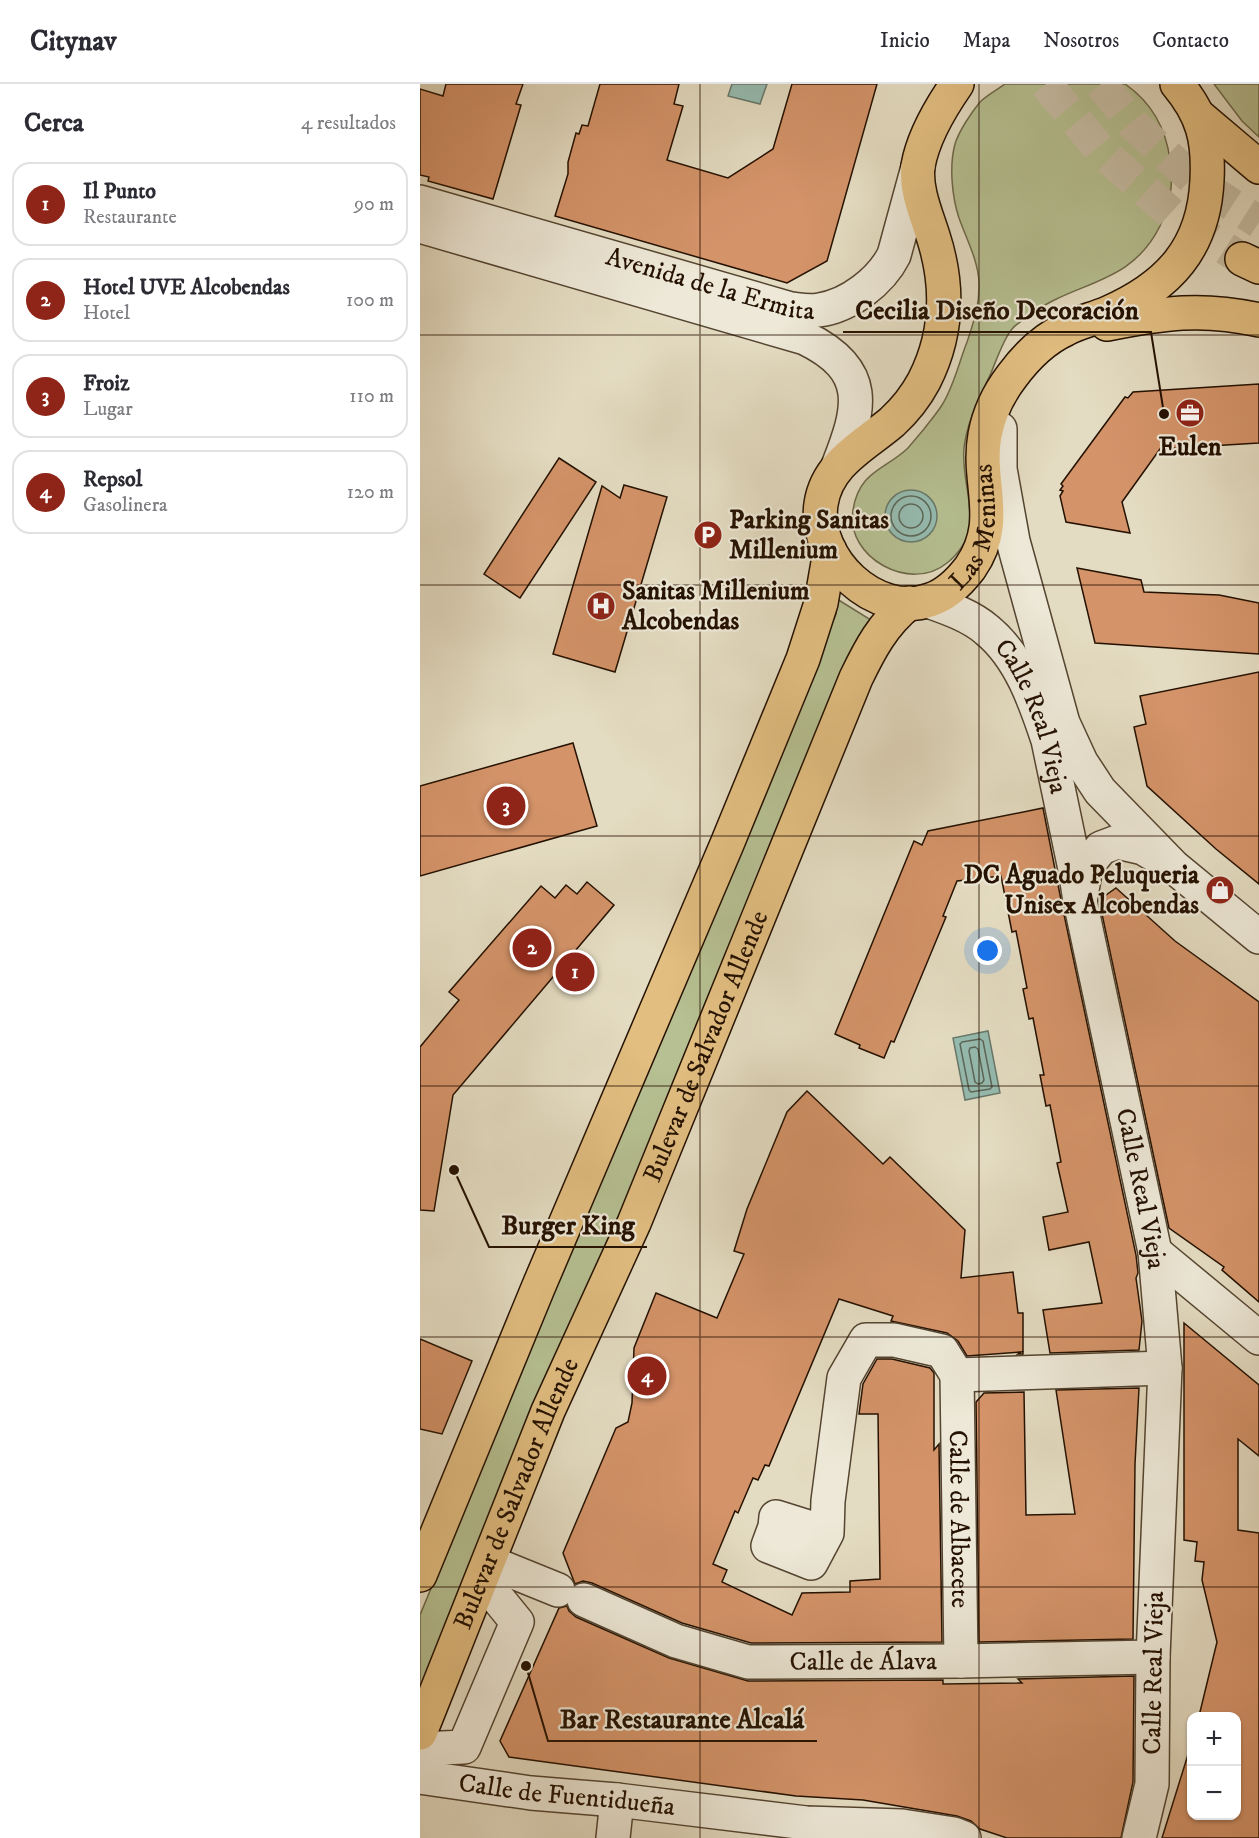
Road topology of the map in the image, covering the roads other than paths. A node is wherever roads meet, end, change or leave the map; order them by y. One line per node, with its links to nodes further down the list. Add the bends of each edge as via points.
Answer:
1 (1177, 84): 3 (main road, Las Meninas)
2 (946, 92): 4 (main road, Las Meninas)
3 (1200, 117): 5 (main road); 9 (main road, Las Meninas, via 1208,166 1206,202 1188,250 1149,290)
4 (918, 167): 6 (street, Avenida de la Ermita, via 888,267 852,298 818,311 791,309); 11 (main road, Las Meninas, via 921,199 944,279 945,301 935,352 924,381 895,420)
5 (1259, 167)
6 (420, 202)
7 (420, 226): 11 (street, Avenida de la Ermita, via 806,338 826,348 852,378 856,394 852,427)
8 (1259, 321): 9 (main road, via 1195,311)
9 (1064, 330): 10 (main road, Las Meninas, via 1027,357)
10 (1011, 377): 13 (main road, Las Meninas, via 998,398 985,437 988,513 981,549 969,570 943,594); 14 (street, via 1002,404 1000,469 1016,552 1063,723 1100,791)
11 (837, 466): 12 (main road, Las Meninas, via 821,505)
12 (830, 551): 13 (main road, Las Meninas, via 853,582 866,591 888,600); 23 (main road, via 821,603 803,659)
13 (918, 602): 15 (street, Calle Real Vieja, via 967,617 987,630 1024,679 1048,740); 22 (main road, Bulevar de Salvador Allende, via 892,616 874,641 856,678 634,1223 566,1368)
14 (1174, 867): 15 (street, via 1143,848 1117,842 1101,848 1086,867); 16 (street)
15 (1080, 901): 17 (street, Calle Real Vieja)
16 (1259, 937)
17 (1155, 1252): 18 (street); 19 (street, Calle Real Vieja)
18 (1259, 1338)
19 (1165, 1368): 20 (street); 24 (street, Calle Real Vieja)
20 (957, 1375): 21 (street, via 942,1351 894,1340 866,1340 841,1388); 25 (street, Calle de Albacete)
21 (827, 1533)
22 (485, 1570): 25 (street, Calle de Álava, via 571,1595 676,1641 748,1662); 26 (main road, Bulevar de Salvador Allende); 27 (street, via 517,1622 464,1747)
23 (420, 1575)
24 (1154, 1657): 25 (street, Calle de Álava); 33 (street, Calle Real Vieja, via 1152,1784)
25 (961, 1661)
26 (420, 1732)
27 (420, 1749)
28 (420, 1777): 29 (street, Calle de Fuentidueña)
29 (616, 1800): 30 (street, Calle de Fuentidueña); 31 (street)
30 (806, 1830): 32 (street, Calle de Fuentidueña, via 902,1826)
31 (612, 1838)
32 (964, 1838)
33 (1139, 1838)

